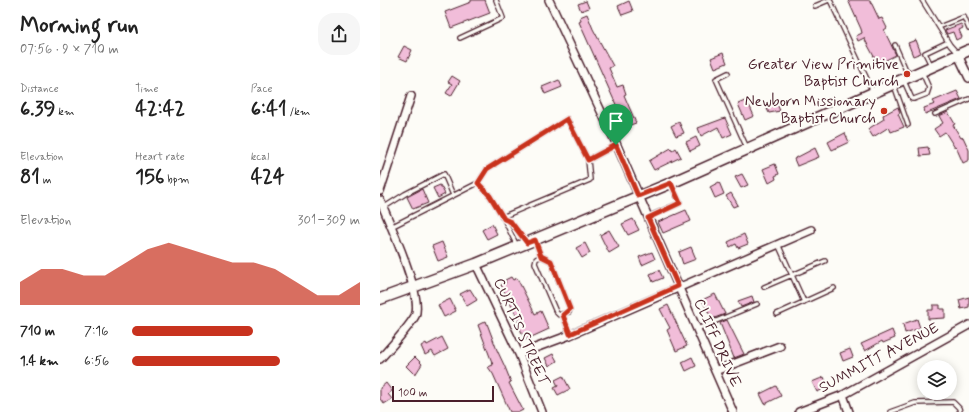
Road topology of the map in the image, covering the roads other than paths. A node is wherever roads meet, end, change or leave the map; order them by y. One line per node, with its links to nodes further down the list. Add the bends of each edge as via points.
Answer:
1 (496, 0): 8 (lane, via 503,18)
2 (549, 0): 22 (street, CLIFF DRIVE)
3 (830, 0): 5 (lane); 17 (lane)
4 (922, 0): 6 (lane)
5 (815, 6)
6 (939, 27): 7 (lane, via 964,17); 9 (lane)
7 (969, 29)
8 (460, 38)
9 (948, 42): 12 (lane); 13 (lane, via 925,53)
10 (895, 45): 16 (lane)
11 (969, 50): 12 (main road)
12 (958, 55): 13 (main road); 15 (street)
13 (927, 69): 16 (main road); 16 (lane, via 927,94 912,99)
14 (728, 73): 23 (lane, via 716,78)
15 (969, 78)
16 (902, 80): 17 (main road); 21 (lane)
17 (873, 93): 23 (main road)
18 (411, 96): 27 (street)
19 (969, 99): 20 (lane)
20 (935, 114)
21 (908, 125)
22 (616, 145): 24 (lane); 29 (street, CLIFF DRIVE)
23 (748, 149): 26 (main road)
24 (588, 160): 25 (lane, via 567,119 487,169); 32 (lane, via 590,180)
25 (478, 183): 28 (lane); 32 (lane, via 490,196)
26 (671, 183): 29 (main road); 33 (lane, via 680,203)
27 (380, 190)
28 (454, 195): 31 (lane, via 444,174); 34 (lane)
29 (638, 196): 33 (street, CLIFF DRIVE); 36 (main road)
30 (380, 200): 31 (street)
31 (383, 208): 34 (street)
32 (503, 218): 36 (lane); 38 (lane)
33 (648, 218): 44 (street, CLIFF DRIVE)
34 (391, 227): 43 (street)
35 (811, 230): 37 (street)
36 (531, 241): 38 (main road); 39 (lane)
37 (778, 244): 42 (lane); 44 (street)
38 (517, 247): 41 (main road)
39 (541, 256): 51 (lane, via 535,263 556,312); 51 (lane, via 551,261 570,309)
40 (825, 262): 42 (lane)
41 (476, 264): 43 (main road); 56 (street, CURTIS STREET)
42 (792, 275): 45 (lane); 48 (lane)
43 (414, 286): 47 (main road); 57 (street, via 417,306 415,316)
44 (678, 286): 53 (street, CLIFF DRIVE); 54 (street)
45 (764, 287)
46 (834, 288): 48 (lane)
47 (380, 299)
48 (804, 302): 50 (lane)
49 (757, 304): 53 (lane)
50 (777, 314)
51 (563, 315): 54 (lane)
52 (969, 325): 59 (street, SUMMITT AVENUE)
53 (697, 329): 58 (street, CLIFF DRIVE)
54 (570, 334): 56 (street)
55 (780, 346): 58 (street)
56 (519, 354): 60 (street, CURTIS STREET)
57 (380, 359)
58 (716, 371): 61 (street, CLIFF DRIVE)
59 (843, 395): 62 (street, SUMMITT AVENUE); 63 (street)
60 (542, 412)
61 (733, 412)
62 (799, 412)
63 (849, 412)
64 (893, 412): 65 (lane, via 914,403 938,401 953,402)
65 (960, 412)

